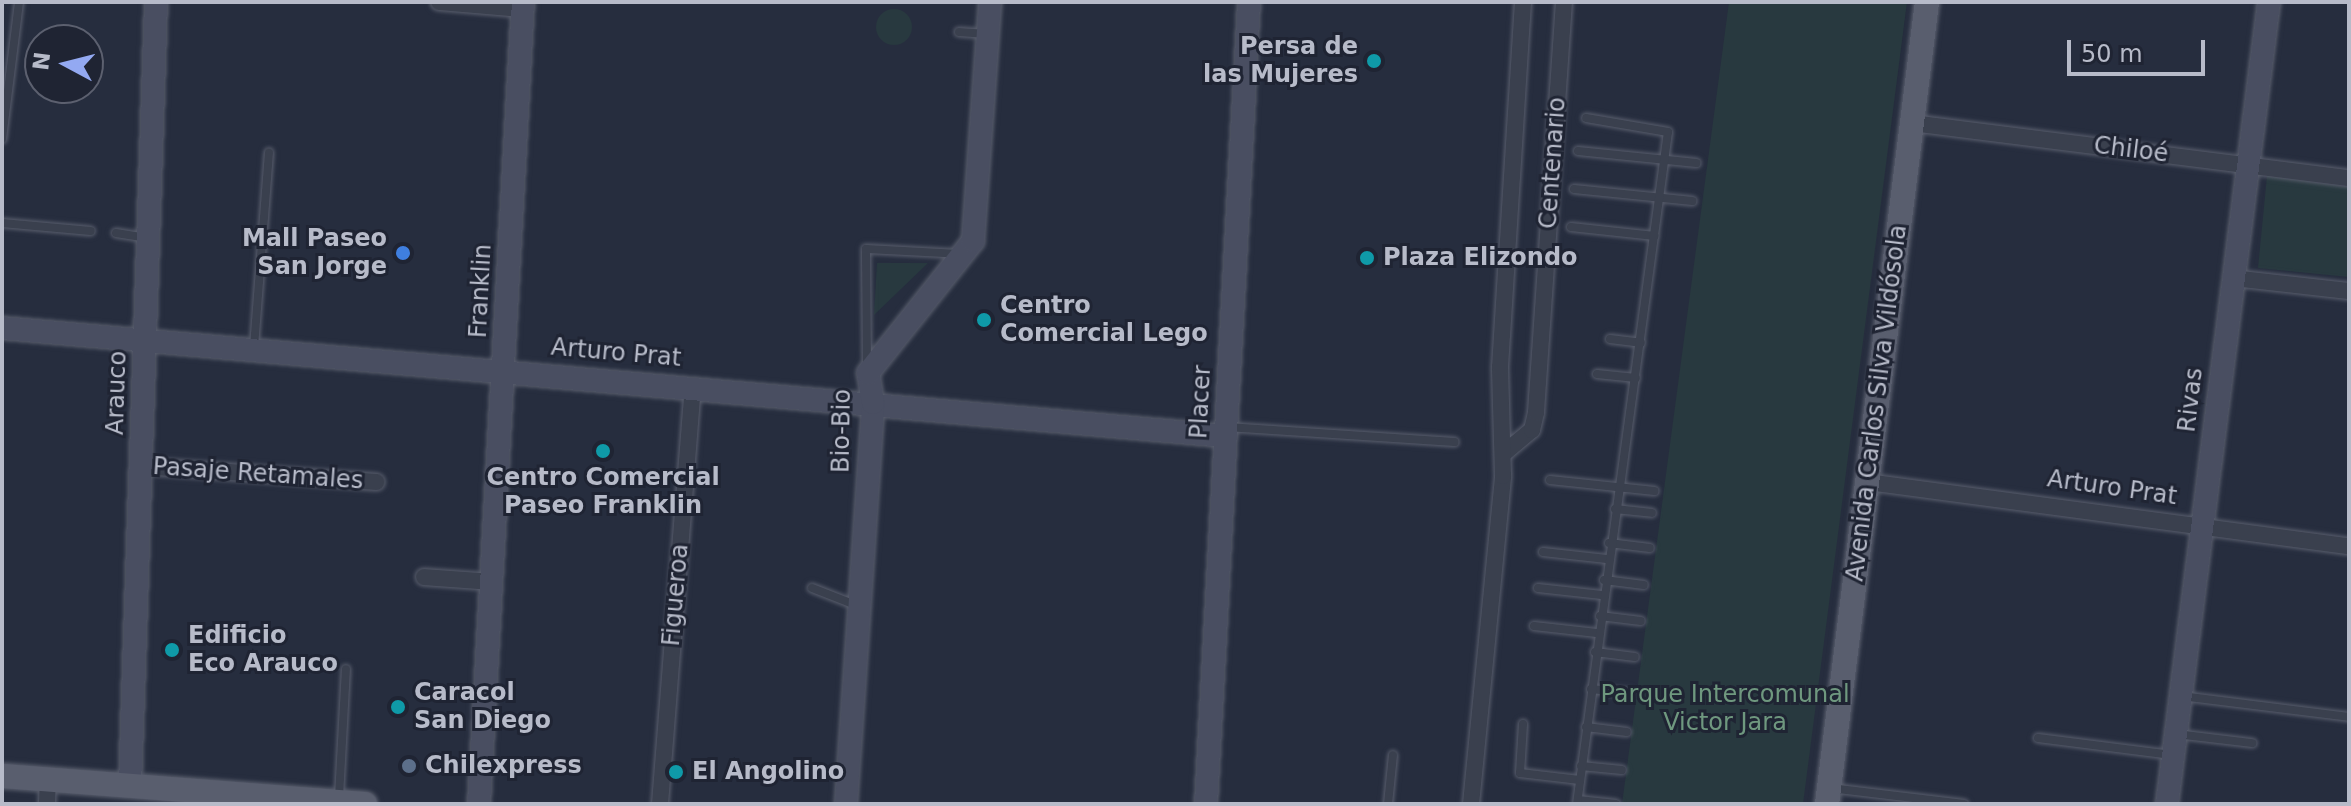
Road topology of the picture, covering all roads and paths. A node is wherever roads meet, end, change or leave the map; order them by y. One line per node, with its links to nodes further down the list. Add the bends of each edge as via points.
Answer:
1 (19, 2): 15 (lane)
2 (156, 2): 30 (street, Arauco)
3 (439, 2): 10 (street)
4 (990, 2): 12 (street)
5 (1249, 2): 45 (street, Placer)
6 (1523, 2): 47 (street, Centenario, via 1500,367)
7 (1564, 2): 47 (street, Centenario, via 1536,412 1532,430)
8 (1927, 2): 14 (main road, Avenida Carlos Silva Vildósola)
9 (2269, 2): 20 (street, Rivas)
10 (523, 6): 39 (street, Franklin)
11 (959, 32): 12 (lane)
12 (988, 34): 31 (street)
13 (1586, 118): 18 (lane, via 1666,130)
14 (1912, 123): 20 (street, Chiloé); 51 (main road, Avenida Carlos Silva Vildósola)
15 (2, 139)
16 (1578, 151): 18 (lane)
17 (269, 153): 38 (lane)
18 (1665, 159): 19 (lane); 23 (lane)
19 (1696, 163)
20 (2248, 165): 21 (street, Chiloé); 32 (street, Rivas)
21 (2349, 178)
22 (1574, 189): 23 (lane)
23 (1660, 198): 24 (lane); 29 (lane)
24 (1692, 201)
25 (2, 223): 27 (lane)
26 (1571, 227): 29 (lane)
27 (91, 231)
28 (116, 233): 30 (lane)
29 (1655, 236): 37 (lane)
30 (148, 238): 36 (street, Arauco)
31 (968, 254): 40 (street, Bio-Bio); 40 (lane, via 866,249 862,350)
32 (2233, 278): 33 (street); 56 (street, Rivas)
33 (2349, 291)
34 (2, 328): 36 (street, Arturo Prat)
35 (1610, 339): 37 (lane)
36 (145, 341): 38 (street, Arturo Prat); 48 (street, Arauco)
37 (1641, 343): 42 (lane)
38 (254, 348): 39 (street, Arturo Prat)
39 (503, 368): 43 (street, Arturo Prat); 64 (street, Franklin)
40 (868, 373): 44 (street, Bio-Bio)
41 (1597, 374): 42 (lane)
42 (1636, 378): 52 (lane)
43 (693, 386): 44 (street, Arturo Prat); 99 (street, Figueroa)
44 (873, 403): 45 (street, Arturo Prat); 69 (street, Bio-Bio)
45 (1226, 431): 46 (lane); 101 (street, Placer)
46 (1455, 442)
47 (1503, 454): 103 (street, Centenario)
48 (141, 466): 50 (street, Pasaje Retamales); 92 (street, Arauco)
49 (1550, 480): 52 (lane)
50 (376, 482)
51 (1867, 482): 56 (street, Arturo Prat); 94 (main road, Avenida Carlos Silva Vildósola)
52 (1618, 487): 53 (lane); 54 (lane)
53 (1654, 491)
54 (1615, 509): 55 (lane); 57 (lane)
55 (1652, 513)
56 (2202, 527): 58 (street, Arturo Prat); 79 (street, Rivas)
57 (1609, 543): 59 (lane); 61 (lane)
58 (2349, 546)
59 (1650, 548)
60 (1543, 552): 61 (lane)
61 (1607, 559): 63 (lane)
62 (424, 577): 64 (street)
63 (1604, 580): 65 (lane); 68 (lane)
64 (492, 582): 98 (street, Franklin)
65 (1644, 585)
66 (812, 588): 69 (lane)
67 (1538, 588): 68 (lane)
68 (1602, 595): 70 (lane)
69 (859, 606): 100 (street, Bio-Bio)
70 (1600, 616): 71 (lane); 73 (lane)
71 (1641, 621)
72 (1534, 626): 73 (lane)
73 (1597, 633): 74 (lane)
74 (1595, 652): 75 (lane); 77 (lane)
75 (1635, 657)
76 (346, 669): 95 (lane)
77 (1591, 689): 78 (lane); 82 (lane)
78 (1630, 693)
79 (2180, 696): 80 (lane); 86 (street, Rivas)
80 (2349, 717)
81 (1523, 724): 91 (lane, via 1520,773)
82 (1586, 727): 83 (lane); 88 (lane)
83 (1627, 732)
84 (2038, 738): 86 (lane)
85 (2252, 743): 86 (lane)
86 (2174, 745): 106 (street, Rivas)
87 (1393, 755): 102 (lane)
88 (1581, 766): 89 (lane); 91 (lane)
89 (1622, 770)
90 (2, 776): 93 (main road)
91 (1580, 780): 96 (lane)
92 (130, 786): 93 (main road); 95 (main road)
93 (48, 792)
94 (1828, 796): 105 (lane)
95 (339, 802): 97 (main road)
96 (1577, 802): 104 (lane)
97 (365, 804)
98 (479, 804)
99 (660, 804)
100 (846, 804)
101 (1206, 804)
102 (1388, 804)
103 (1471, 804)
104 (1616, 804)
105 (1964, 804)
106 (2167, 804)

